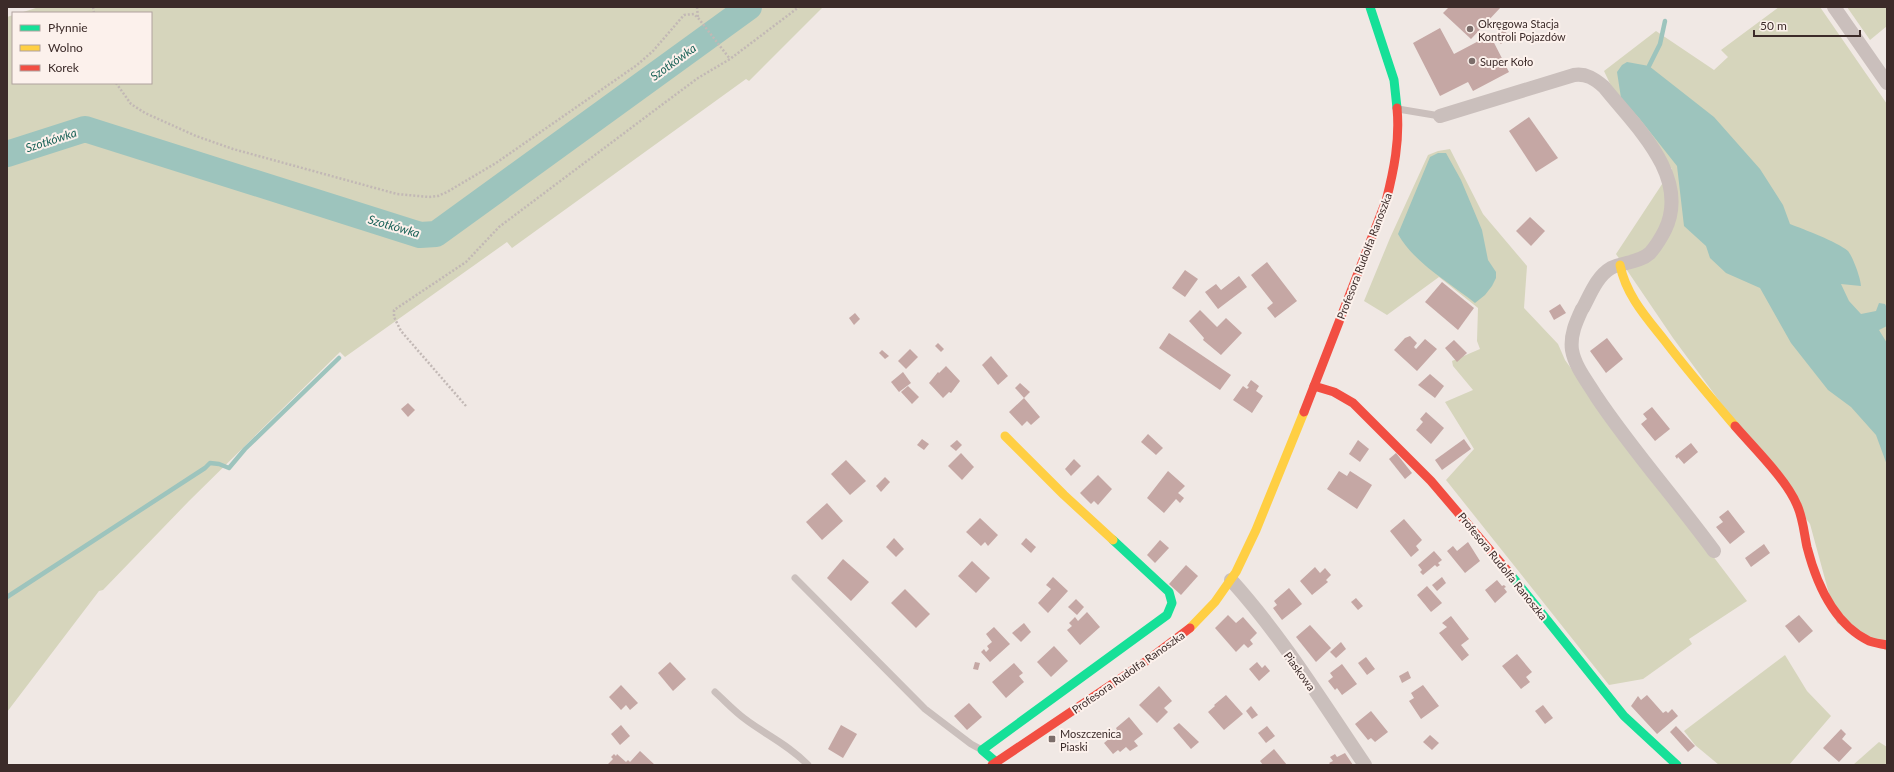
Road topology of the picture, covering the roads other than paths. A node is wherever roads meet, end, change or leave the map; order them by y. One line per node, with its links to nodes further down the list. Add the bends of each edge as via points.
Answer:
1 (1370, 7): 4 (street, Profesora Rudolfa Ranoszka, via 1394,80)
2 (1834, 7): 3 (street)
3 (1887, 83)
4 (1398, 109): 5 (lane); 7 (street, Profesora Rudolfa Ranoszka, via 1399,127 1394,167 1386,201)
5 (1440, 116): 6 (street, via 1574,75 1585,75 1596,80 1656,153 1668,181 1671,200 1668,223 1650,253 1638,260)
6 (1620, 265): 9 (street, via 1603,274 1583,309 1574,327 1573,352 1579,369 1613,421); 12 (street, via 1624,284 1675,355 1794,500 1801,516 1805,539 1817,575 1840,617 1860,637 1875,644)
7 (1314, 386): 11 (street, Profesora Rudolfa Ranoszka, via 1254,536); 18 (street, Profesora Rudolfa Ranoszka, via 1334,392 1353,403 1431,480 1487,545 1624,716)
8 (1006, 436): 14 (street, Profesora Rudolfa Ranoszka, via 1064,495 1169,592 1172,603 1167,615)
9 (1715, 552)
10 (795, 578): 14 (lane, Profesora Rudolfa Ranoszka, via 925,709)
11 (1231, 580): 15 (street, Profesora Rudolfa Ranoszka, via 1215,602 1190,628 1145,662); 17 (street, Piaskowa, via 1300,670)
12 (1887, 645)
13 (715, 692): 16 (lane, via 746,720 800,756)
14 (982, 750): 15 (street, Profesora Rudolfa Ranoszka)
15 (994, 763)
16 (808, 765)
17 (1365, 765)
18 (1677, 765)

